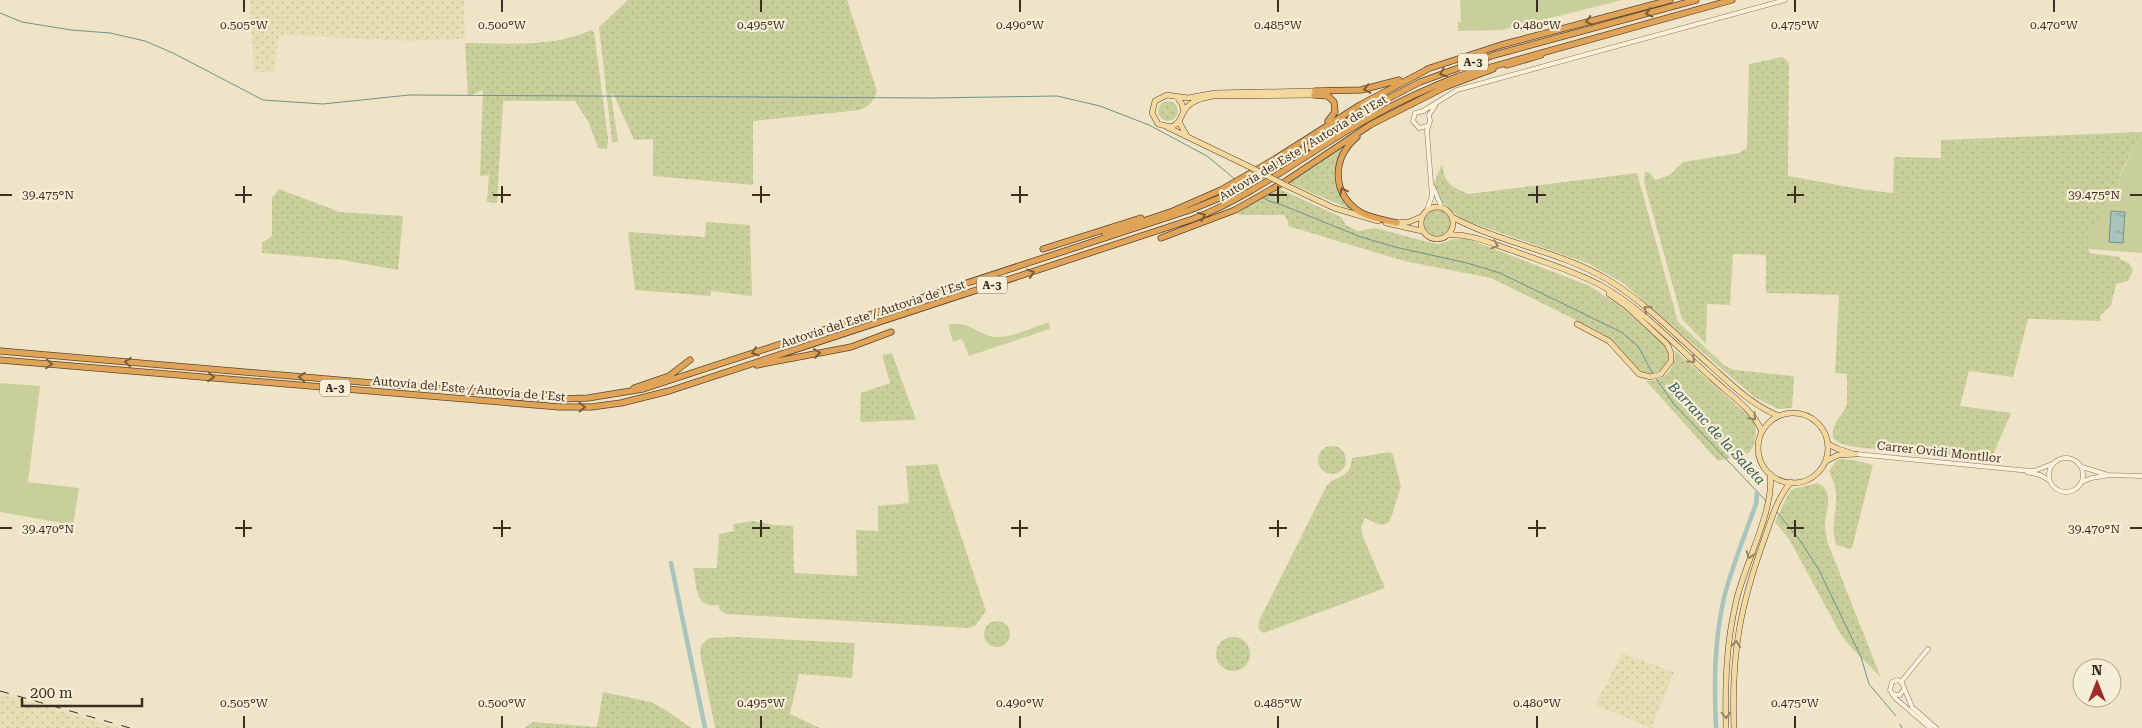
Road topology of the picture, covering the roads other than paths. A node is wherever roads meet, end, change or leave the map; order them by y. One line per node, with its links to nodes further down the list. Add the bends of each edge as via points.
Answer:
1 (1670, 0): 6 (highway, one-way to 6, via 1492,47)
2 (1696, 0): 34 (highway, Autovía del Este / Autovia de l'Est / A-3, one-way to 34, via 1494,55 1438,74 1364,111 1228,195)
3 (1732, 0): 5 (highway, Autovía del Este / Autovia de l'Est / A-3)
4 (1785, 0): 8 (street)
5 (1562, 46): 14 (highway, via 1475,75); 41 (highway, Autovía del Este / Autovia de l'Est / A-3, one-way to 5, via 1169,227 1230,203 1368,118 1423,90)
6 (1430, 68): 7 (highway, one-way to 7, via 1382,86); 20 (highway, via 1375,96)
7 (1315, 93): 9 (main road, via 1214,93); 11 (main road, via 1208,97 1196,101); 20 (highway, via 1331,98 1336,106 1334,114)
8 (1446, 95): 10 (street); 12 (street)
9 (1177, 97): 11 (main road); 16 (main road, via 1163,96 1153,105 1154,120)
10 (1423, 111): 12 (street); 17 (street, via 1413,116 1413,122)
11 (1184, 112): 13 (main road)
12 (1429, 115): 15 (street)
13 (1179, 122): 16 (main road); 18 (main road)
14 (1376, 123): 22 (highway); 29 (highway, one-way to 14, via 1361,212 1345,197 1338,176 1338,162 1346,145)
15 (1427, 126): 17 (street); 19 (street)
16 (1167, 127): 18 (main road)
17 (1419, 128): 19 (street)
18 (1187, 137): 22 (main road, bridge)
19 (1426, 141): 21 (street)
20 (1292, 148): 23 (highway)
21 (1430, 177): 24 (street); 25 (street, via 1432,199)
22 (1285, 183): 28 (main road, via 1334,208); 32 (highway, via 1235,210)
23 (1203, 199): 33 (highway); 34 (highway)
24 (1442, 208): 25 (main road); 27 (main road)
25 (1427, 210): 26 (main road)
26 (1421, 217): 29 (main road); 30 (main road)
27 (1452, 217): 31 (main road, via 1453,226); 43 (main road, one-way to 27, via 1739,392 1609,280)
28 (1383, 222): 29 (main road); 30 (main road)
29 (1397, 223)
30 (1422, 231): 31 (main road, via 1434,239)
31 (1448, 235): 35 (main road, one-way to 35, via 1472,237)
32 (1161, 238)
33 (1043, 249)
34 (1045, 257): 42 (highway, Autovía del Este / Autovia de l'Est / A-3, one-way to 42, via 643,389)
35 (1602, 286): 36 (main road, via 1667,344 1671,361 1661,374 1651,377 1639,374 1608,341); 44 (main road, one-way to 44, via 1627,302 1663,334 1758,421)
36 (1577, 324)
37 (891, 332): 41 (highway, one-way to 37, via 851,347)
38 (0, 351): 42 (highway, Autovía del Este / Autovia de l'Est / A-3, one-way to 38, via 560,399)
39 (0, 360): 41 (highway, Autovía del Este / Autovia de l'Est / A-3, one-way to 41, via 560,407 590,407 645,398)
40 (690, 360): 42 (highway, via 669,376)
41 (752, 365)
42 (618, 393)
43 (1779, 416): 44 (main road); 45 (main road, via 1798,413 1816,420)
44 (1762, 432): 51 (main road, via 1758,450)
45 (1828, 444): 46 (main road); 47 (main road)
46 (1856, 454): 47 (main road); 50 (street, Carrer Ovidi Montllor)
47 (1826, 461): 55 (main road, via 1811,478)
48 (2052, 464): 49 (street, via 2066,458); 50 (street, Carrer Ovidi Montllor, via 2034,470); 54 (street)
49 (2082, 467): 52 (street); 56 (street)
50 (2020, 470): 54 (street, Carrer Ovidi Montllor)
51 (1770, 474): 55 (main road); 60 (main road, one-way to 60, via 1770,497 1744,572 1729,634)
52 (2108, 475): 53 (street); 56 (street)
53 (2142, 476)
54 (2050, 480): 56 (street, via 2056,489 2066,492 2076,489)
55 (1791, 482): 61 (main road, one-way to 55, via 1733,676 1737,635 1752,574 1772,516)
56 (2082, 482)
57 (1928, 649): 58 (street)
58 (1903, 684): 59 (street, via 1900,694); 59 (street, via 1896,680 1891,683); 63 (street, via 1912,707)
59 (1892, 693): 62 (street)
60 (1726, 728)
61 (1734, 728)
62 (1930, 728)
63 (1936, 728)

